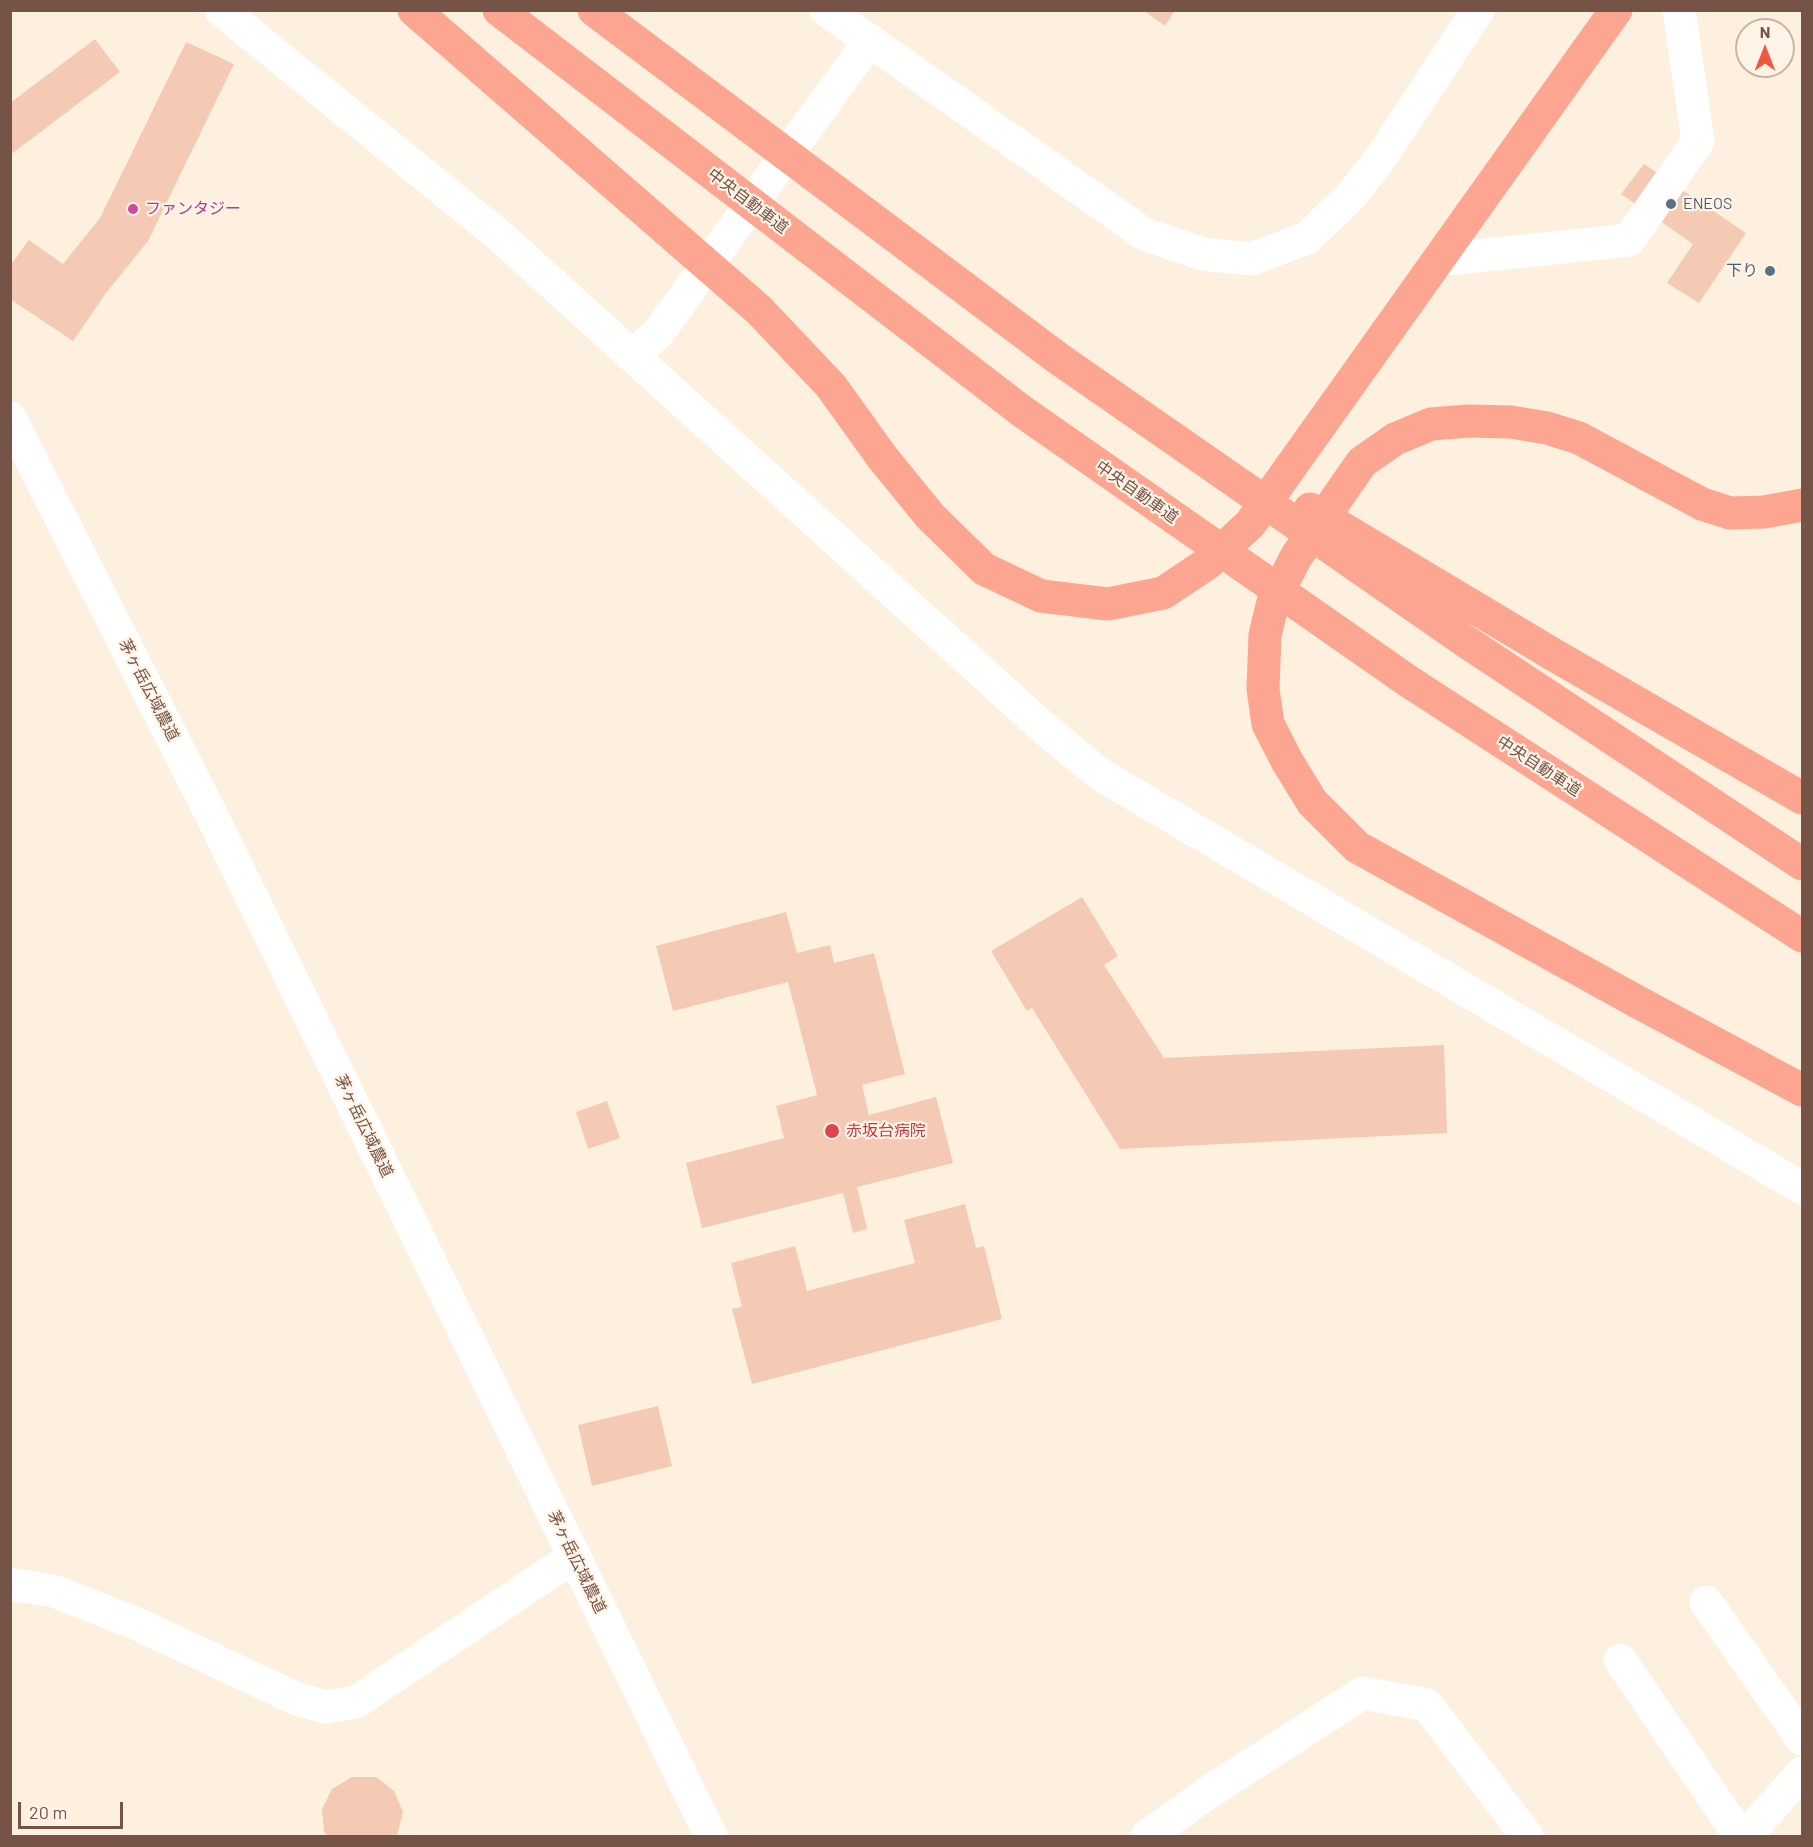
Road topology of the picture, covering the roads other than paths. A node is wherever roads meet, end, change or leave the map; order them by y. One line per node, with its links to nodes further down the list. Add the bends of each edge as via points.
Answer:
1 (221, 10): 11 (street, via 501,237)
2 (414, 10): 10 (highway, via 759,310 831,386 930,516 984,569 1041,596 1108,604 1163,593 1208,563 1250,524)
3 (498, 10): 17 (highway, 中央自動車道, via 1023,412 1408,681)
4 (594, 10): 12 (highway)
5 (826, 10): 9 (street)
6 (1478, 10): 9 (street, via 1382,156 1351,196 1307,238 1251,259 1203,254 1144,234)
7 (1616, 10): 10 (highway)
8 (1679, 10): 10 (street, via 1698,141 1629,240)
9 (870, 40): 11 (street, via 658,333)
10 (1438, 260)
11 (632, 356): 19 (street, via 1046,730 1101,775)
12 (1059, 359): 15 (highway, via 1554,655); 16 (highway, via 1465,641)
13 (10, 418): 20 (street, 茅ヶ岳広域農道, via 205,801)
14 (1803, 505): 18 (highway, via 1730,513 1702,504 1579,438 1547,428 1511,422 1431,424 1395,439 1362,462 1296,557 1273,602 1265,635 1263,689 1268,724 1287,761 1312,802 1357,847)
15 (1803, 798)
16 (1803, 864)
17 (1803, 936)
18 (1803, 1090)
19 (1803, 1188)
20 (575, 1557): 21 (street, via 356,1702 326,1707 297,1700 137,1624 54,1591); 26 (street, 茅ヶ岳広域農道)
21 (10, 1584)
22 (1706, 1602): 24 (street)
23 (1620, 1660): 29 (street)
24 (1803, 1739)
25 (1803, 1773): 30 (street)
26 (711, 1836)
27 (1147, 1836): 28 (street, via 1363,1693 1427,1705)
28 (1527, 1836)
29 (1740, 1836)
30 (1746, 1836)

